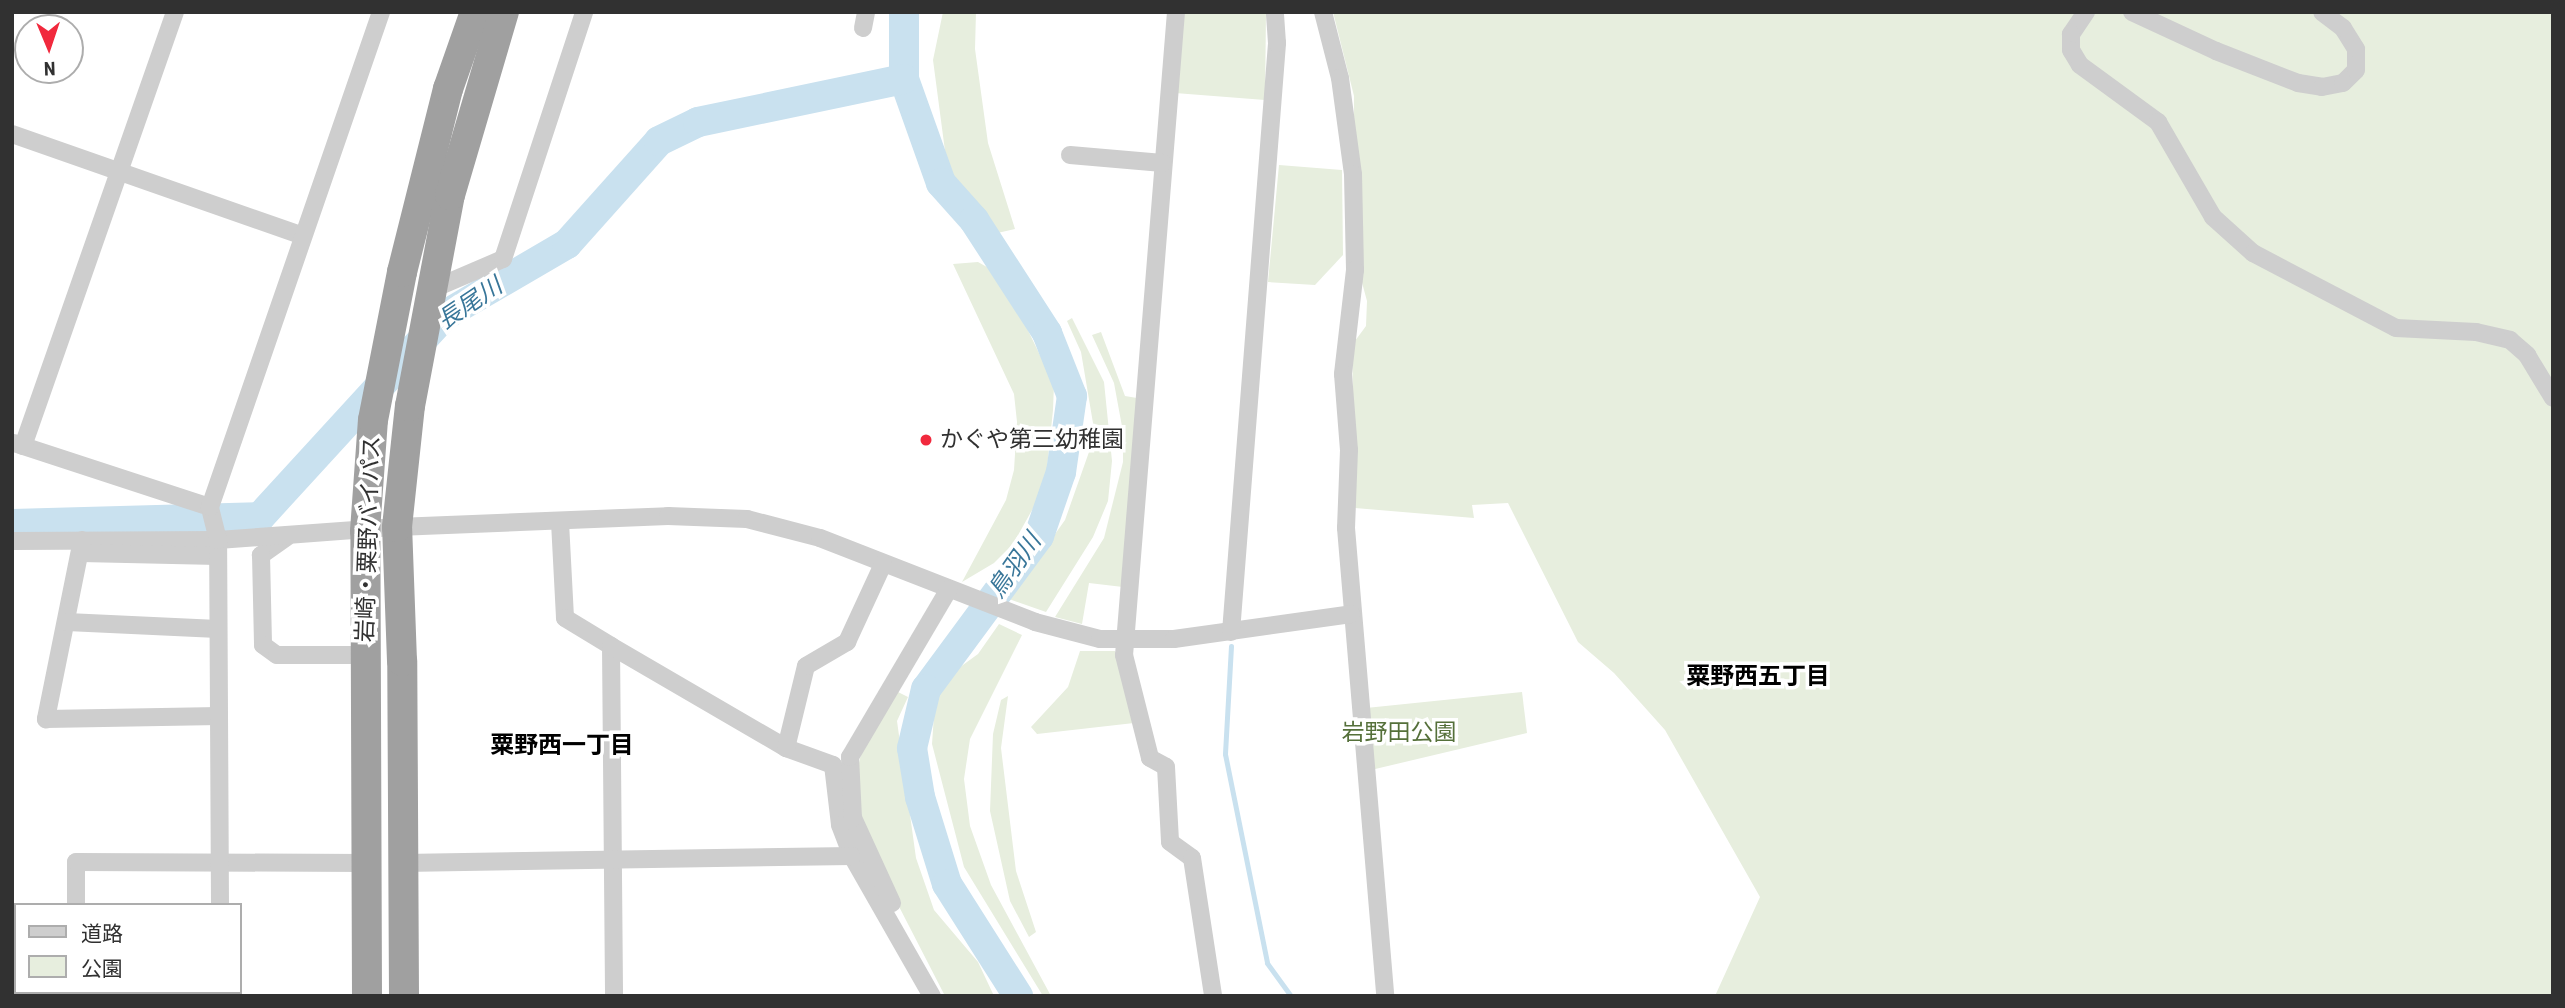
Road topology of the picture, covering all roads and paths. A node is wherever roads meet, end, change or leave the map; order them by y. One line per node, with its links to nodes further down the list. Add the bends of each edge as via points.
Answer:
1 (175, 12): 15 (street)
2 (381, 12): 16 (street)
3 (475, 12): 23 (highway, 岩崎・粟野バイパス, via 448,89 392,326 373,419)
4 (504, 12): 17 (highway, 岩崎・粟野バイパス, via 450,195)
5 (584, 12): 17 (street, via 503,258)
6 (1177, 12): 14 (street)
7 (1275, 12): 33 (street, via 1277,43)
8 (1323, 12): 30 (street, via 1340,78 1353,174 1355,270 1343,374)
9 (2086, 12): 18 (street, via 2071,34 2071,50 2080,65 2158,122 2213,217 2253,253 2396,328 2476,332 2510,340 2527,355)
10 (2132, 12): 11 (street, via 2298,83 2343,83 2356,70 2356,49)
11 (2322, 12)
12 (12, 134): 15 (street)
13 (1070, 155): 14 (street)
14 (1163, 163): 34 (street)
15 (119, 172): 16 (street); 19 (street)
16 (303, 236): 20 (street)
17 (430, 303): 22 (highway, 岩崎・粟野バイパス, via 414,384)
18 (2553, 398)
19 (18, 444): 20 (street)
20 (210, 507): 27 (street)
21 (560, 522): 22 (street); 28 (street, via 668,516 747,519 820,538); 35 (street, via 565,618)
22 (397, 527): 23 (street); 43 (highway, 岩崎・粟野バイパス)
23 (365, 531): 24 (street); 36 (highway, 岩崎・粟野バイパス)
24 (289, 536): 27 (street); 36 (street, via 261,555 263,645 276,654)
25 (12, 541): 26 (street)
26 (81, 547): 27 (street); 31 (street)
27 (218, 548): 32 (street)
28 (883, 564): 29 (street); 38 (street, via 846,642 806,666)
29 (952, 590): 34 (street, via 1035,622); 46 (street, via 850,757 853,818 898,914)
30 (1351, 614): 33 (street); 52 (street)
31 (67, 622): 32 (street); 37 (street, via 46,719)
32 (218, 629): 37 (street)
33 (1231, 632): 34 (street)
34 (1124, 640): 51 (street, via 1132,694 1150,758 1166,767 1170,842 1192,858)
35 (611, 646): 38 (street); 40 (street)
36 (366, 655): 42 (highway, 岩崎・粟野バイパス)
37 (219, 716): 41 (street)
38 (786, 748): 39 (street, via 833,765 840,825)
39 (852, 856): 40 (street); 46 (street)
40 (614, 858): 43 (street); 49 (street)
41 (220, 862): 42 (street); 44 (street, via 76,862); 45 (street)
42 (369, 863): 47 (highway, 岩崎・粟野バイパス)
43 (403, 863): 48 (highway, 岩崎・粟野バイパス)
44 (76, 903)
45 (220, 903)
46 (898, 937): 50 (street)
47 (367, 996)
48 (404, 996)
49 (614, 996)
50 (932, 996)
51 (1213, 996)
52 (1385, 996)

